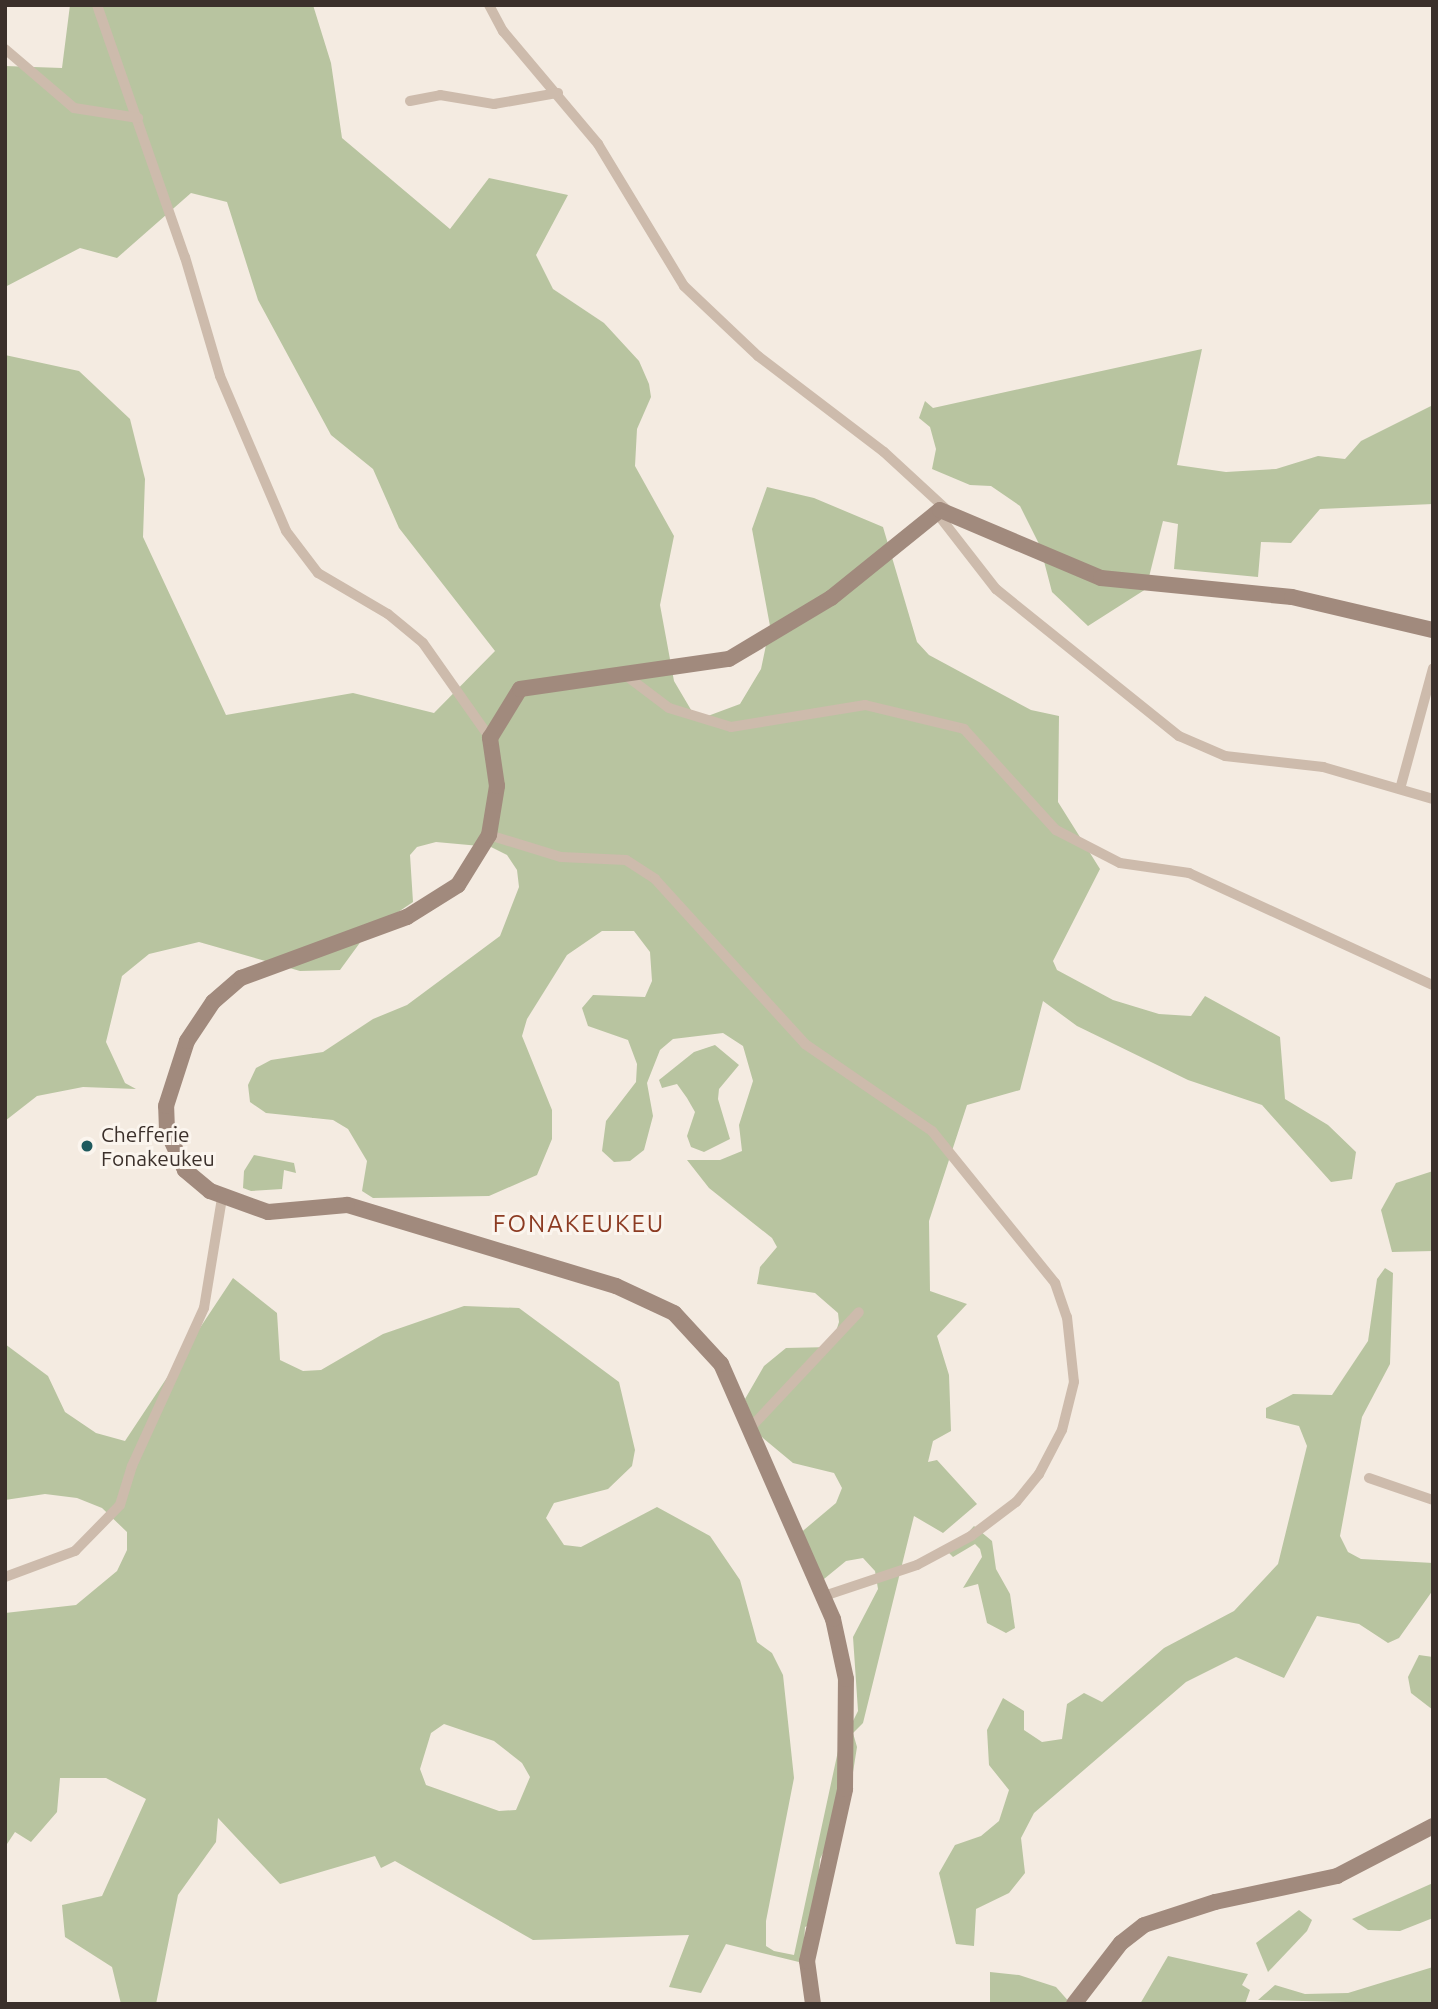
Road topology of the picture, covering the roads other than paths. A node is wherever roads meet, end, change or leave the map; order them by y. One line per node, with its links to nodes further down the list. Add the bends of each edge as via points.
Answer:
1 (97, 5): 6 (street)
2 (489, 5): 4 (street, via 503,31)
3 (5, 49): 6 (street, via 74,108)
4 (558, 93): 5 (street, via 494,104 440,95); 7 (street, via 608,160 684,286 758,356 884,452)
5 (410, 102)
6 (138, 118): 11 (street, via 220,376 286,531 318,573 388,614 423,643)
7 (941, 510): 8 (street, via 983,533 1101,578 1292,597); 10 (street, via 831,598 771,638 706,666); 12 (street, via 996,589 1179,736 1225,756 1323,767)
8 (1433, 630)
9 (1433, 668): 12 (street)
10 (624, 674): 11 (street, via 520,689); 15 (street, via 669,708 731,727 865,705 964,729 1056,830 1120,863 1189,873)
11 (490, 738): 14 (street, via 497,786)
12 (1400, 789): 13 (street)
13 (1433, 799)
14 (489, 835): 16 (street, via 470,872 445,896 359,936 241,978 199,1019 180,1058 165,1119 185,1170); 22 (street, via 561,857 626,860 654,878 806,1044 932,1131 1055,1283 1067,1317 1074,1382 1062,1430 1039,1474 1016,1502 971,1536 917,1566)
15 (1433, 985)
16 (222, 1198): 18 (street, via 268,1212 347,1205 647,1298 674,1312 709,1348); 21 (street, via 204,1308 120,1505 75,1551)
17 (859, 1312): 18 (street)
18 (752, 1426): 22 (street, via 763,1461)
19 (1369, 1478): 20 (street)
20 (1433, 1500)
21 (5, 1577)
22 (824, 1596): 24 (street, via 846,1679 847,1769 809,1942)
23 (1433, 1826): 25 (street, via 1336,1876 1194,1907 1144,1925 1121,1943)
24 (813, 2004)
25 (1074, 2004)

